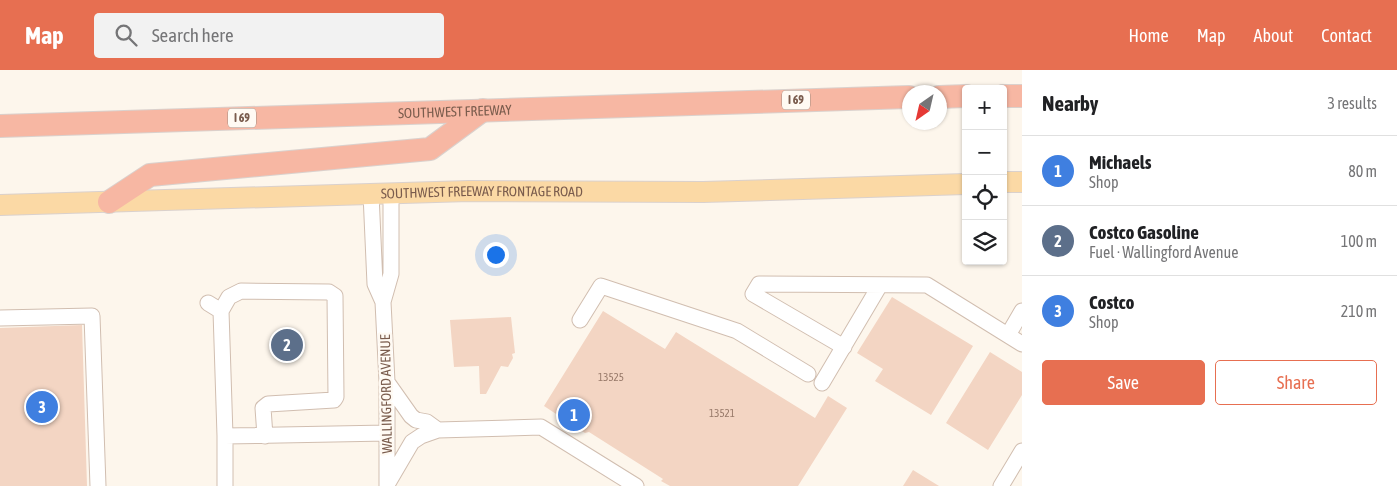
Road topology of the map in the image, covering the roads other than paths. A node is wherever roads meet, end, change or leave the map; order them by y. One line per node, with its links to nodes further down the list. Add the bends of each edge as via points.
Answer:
1 (962, 96): 4 (highway)
2 (1007, 96): 3 (highway)
3 (1022, 96)
4 (947, 97)
5 (902, 98): 6 (highway, SOUTHWEST FREEWAY / I 69)
6 (483, 110): 7 (highway, SOUTHWEST FREEWAY / I 69); 13 (highway, via 430,149 150,175)
7 (0, 126)
8 (1007, 182): 9 (main road)
9 (1022, 182)
10 (962, 184): 11 (main road, SOUTHWEST FREEWAY FRONTAGE ROAD, via 703,192)
11 (391, 193): 12 (main road, SOUTHWEST FREEWAY FRONTAGE ROAD); 16 (street, WALLINGFORD AVENUE, via 391,274)
12 (371, 194): 13 (main road, SOUTHWEST FREEWAY FRONTAGE ROAD); 16 (street, WALLINGFORD AVENUE, via 375,284)
13 (109, 202): 14 (main road, SOUTHWEST FREEWAY FRONTAGE ROAD)
14 (0, 205)
15 (880, 285): 22 (street, via 927,285); 24 (street); 24 (street, via 759,284 753,294)
16 (383, 302): 26 (street, WALLINGFORD AVENUE)
17 (208, 303): 18 (street)
18 (221, 311): 30 (street); 31 (street, via 229,297 241,291 329,292 335,296 336,397 334,400 268,404 264,408)
19 (1022, 311): 22 (street)
20 (0, 318): 34 (street, via 92,316)
21 (580, 320): 25 (street, via 601,286 737,331)
22 (1008, 335): 23 (street)
23 (1022, 344)
24 (844, 347): 27 (street)
25 (808, 374)
26 (387, 382): 28 (street, via 411,416); 29 (street, WALLINGFORD AVENUE)
27 (822, 383)
28 (438, 430): 33 (street, via 412,442); 36 (street, via 541,427)
29 (387, 433): 31 (street); 33 (street, WALLINGFORD AVENUE)
30 (226, 436): 31 (street); 35 (street)
31 (265, 436)
32 (1022, 451): 37 (street)
33 (387, 485)
34 (98, 486)
35 (225, 486)
36 (636, 486)
37 (1001, 486)

